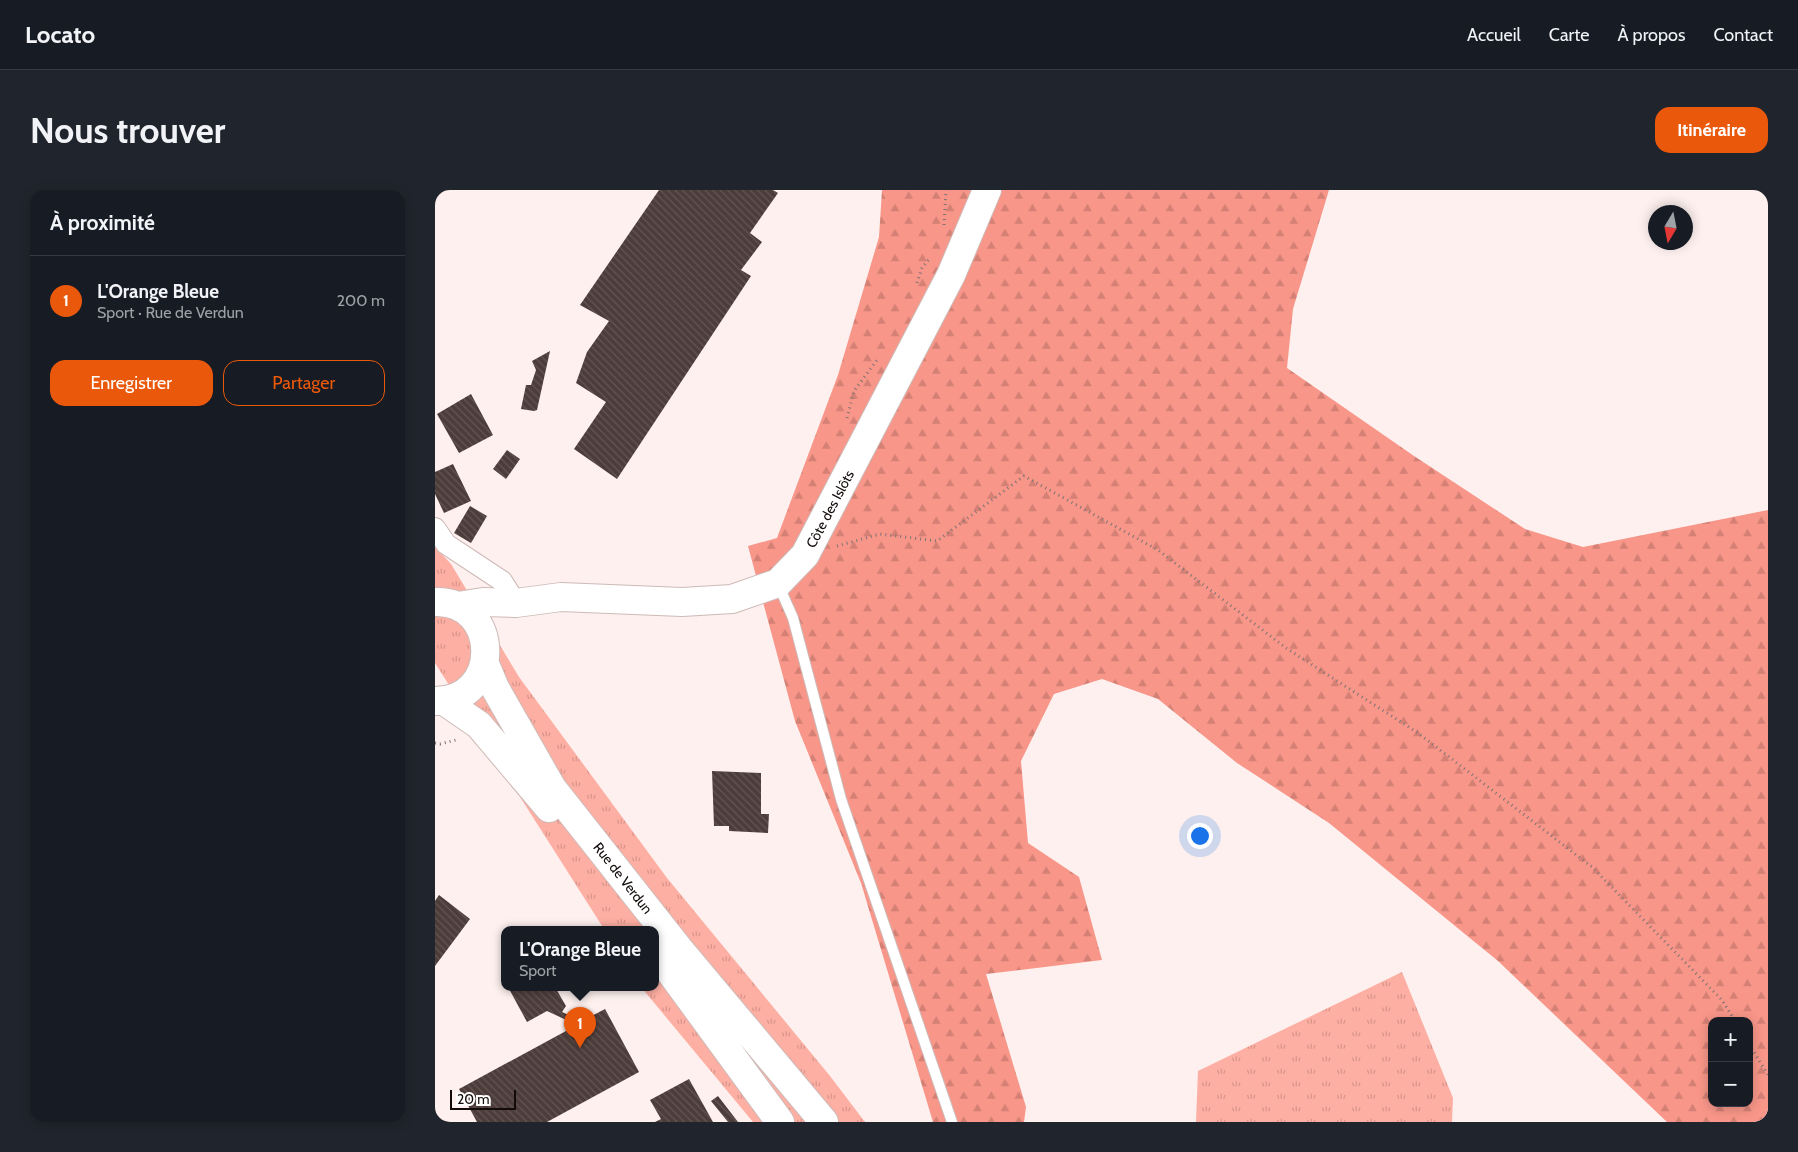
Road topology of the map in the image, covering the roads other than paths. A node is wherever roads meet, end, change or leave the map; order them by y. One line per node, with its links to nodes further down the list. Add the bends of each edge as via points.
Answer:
1 (987, 190): 3 (main road, Côte des Islôts, via 951,276 805,555)
2 (435, 528): 5 (street, via 446,544 502,581)
3 (777, 583): 5 (main road, Côte des Islôts, via 732,598 682,602 561,597); 12 (lane, via 793,618 841,798)
4 (443, 600): 5 (main road, Côte des Islôts); 6 (main road, Rue de Verdun, via 470,615 480,626)
5 (516, 603): 6 (main road)
6 (485, 652): 7 (main road, via 479,677 470,688 458,696); 11 (main road, Rue de Verdun, via 495,688 552,788 679,949)
7 (440, 701): 8 (main road, Rue de Verdun, via 479,724 555,815)
8 (637, 926)
9 (659, 956): 10 (main road)
10 (780, 1122)
11 (824, 1122)
12 (952, 1122)

